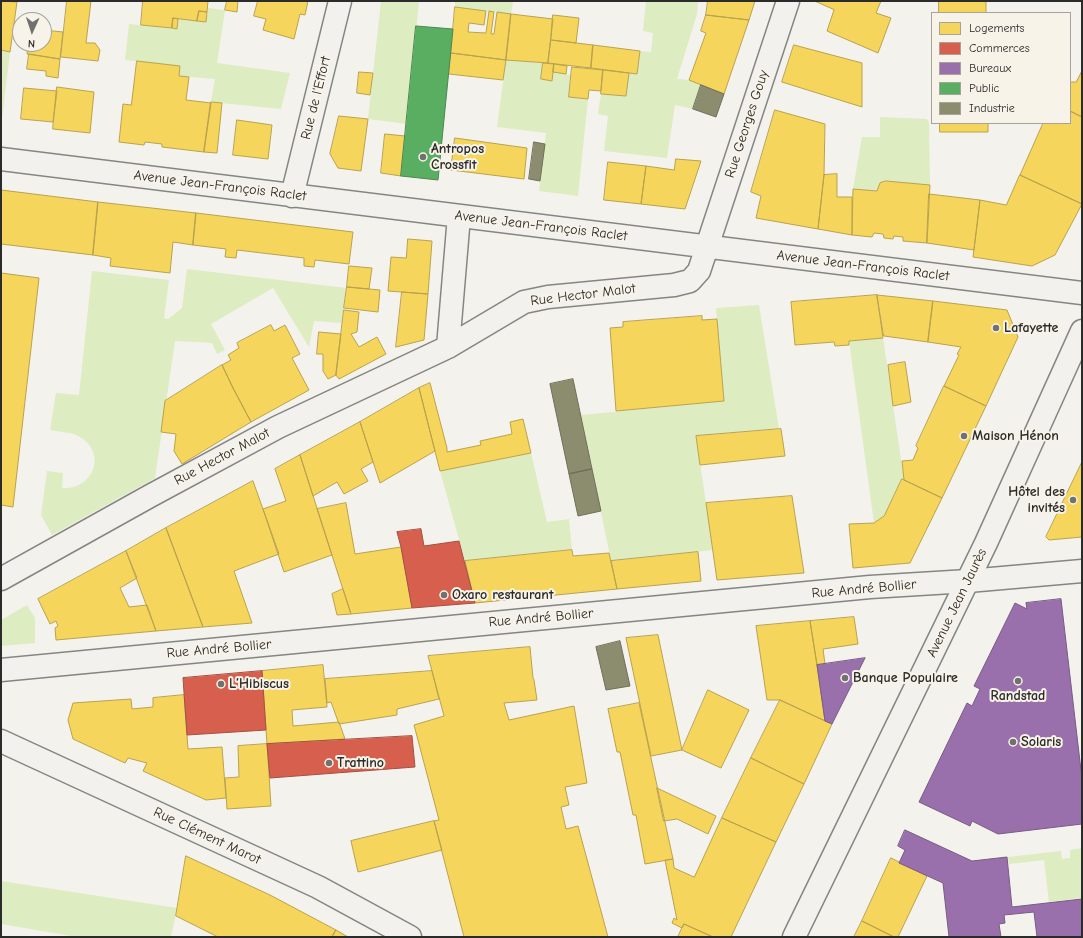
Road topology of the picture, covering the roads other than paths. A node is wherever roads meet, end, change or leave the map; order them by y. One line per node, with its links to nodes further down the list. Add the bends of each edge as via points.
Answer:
1 (340, 1): 4 (street, Rue de l'Effort)
2 (788, 1): 6 (street, Rue Georges Gouy)
3 (1, 159): 4 (street, Avenue Jean-François Raclet)
4 (292, 196): 5 (street, Avenue Jean-François Raclet)
5 (459, 216): 6 (street, Avenue Jean-François Raclet); 9 (street)
6 (707, 247): 7 (street, Avenue Jean-François Raclet); 9 (street, Rue Hector Malot, via 698,271 690,280 674,285 548,297 524,302)
7 (1082, 293)
8 (1082, 331): 12 (street, Avenue Jean Jaurès)
9 (448, 347): 11 (street, Rue Hector Malot, via 278,427)
10 (1082, 572): 12 (street, Rue André Bollier)
11 (1, 579)
12 (968, 581): 13 (street, Rue André Bollier, via 862,588); 16 (street, Avenue Jean Jaurès)
13 (1, 670)
14 (1, 741): 15 (street, Rue Clément Marot, via 318,887)
15 (410, 937)
16 (794, 937)

